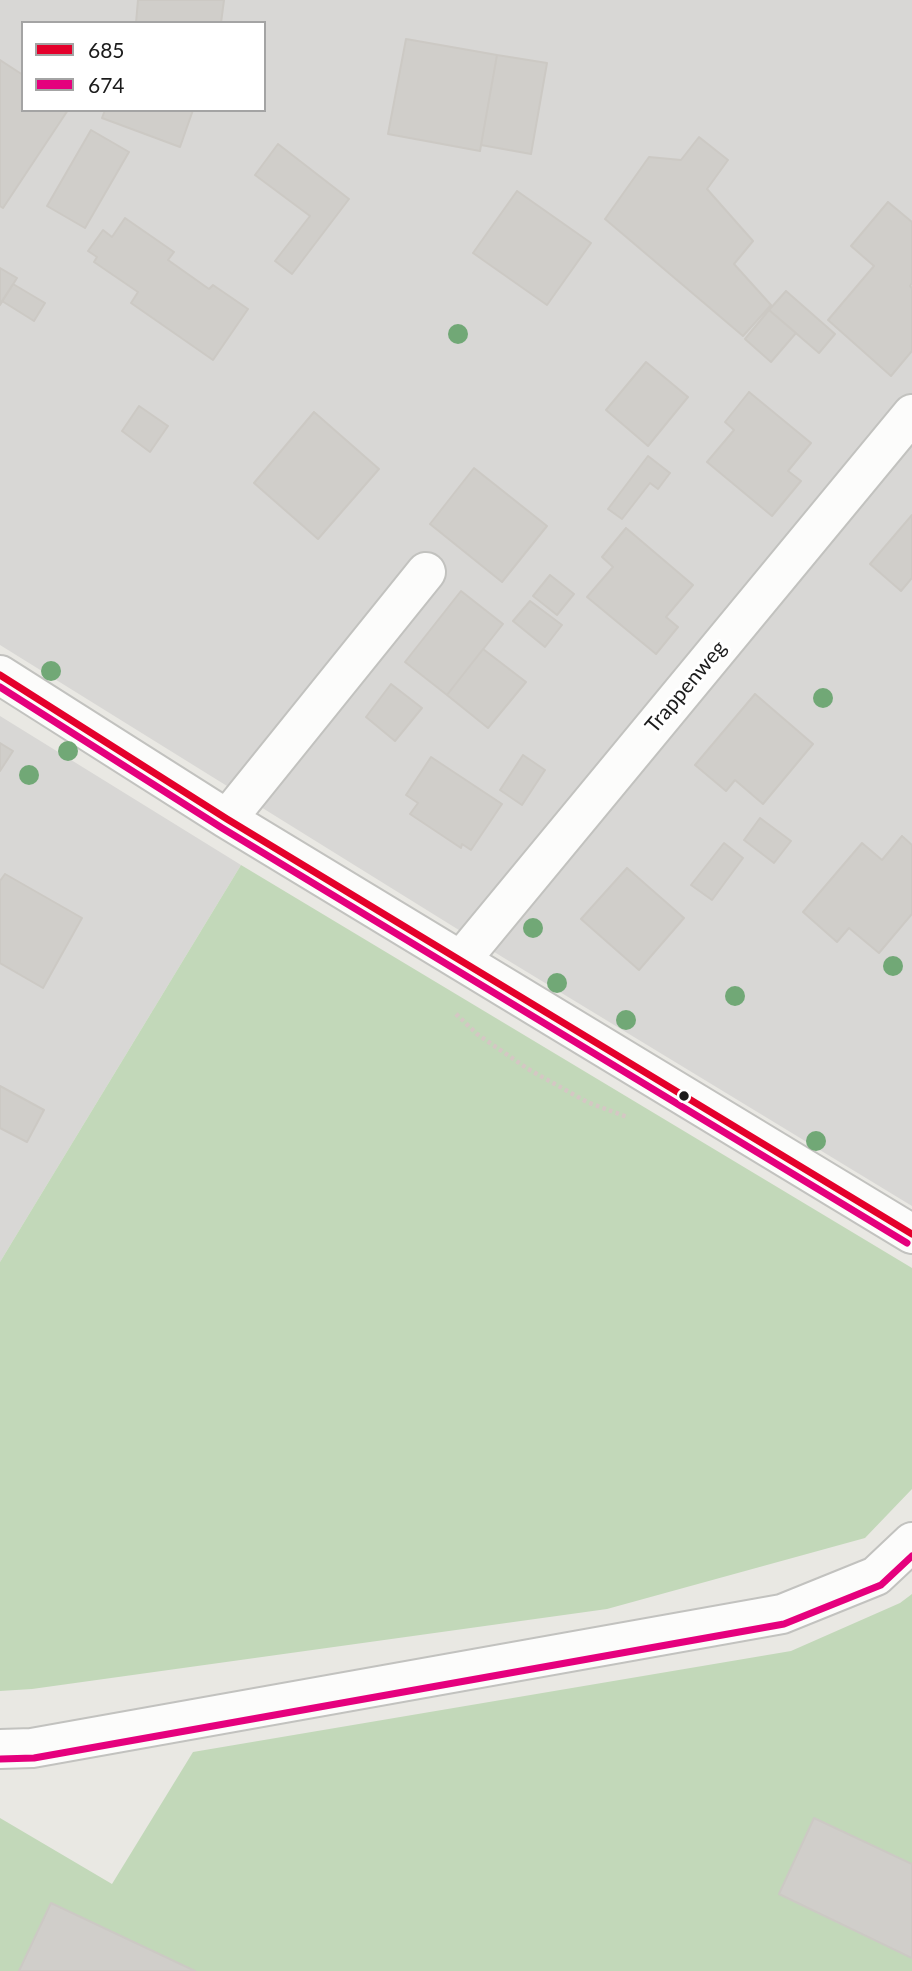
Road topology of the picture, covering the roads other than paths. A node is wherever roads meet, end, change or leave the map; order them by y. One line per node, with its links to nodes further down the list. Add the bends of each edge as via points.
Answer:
1 (912, 414): 5 (street, Trappenweg)
2 (426, 572): 4 (street)
3 (0, 675): 4 (street)
4 (227, 819): 5 (street)
5 (461, 960): 6 (street)
6 (912, 1234)
7 (912, 1542): 8 (street, via 876,1576 782,1614 32,1748)
8 (0, 1749)

